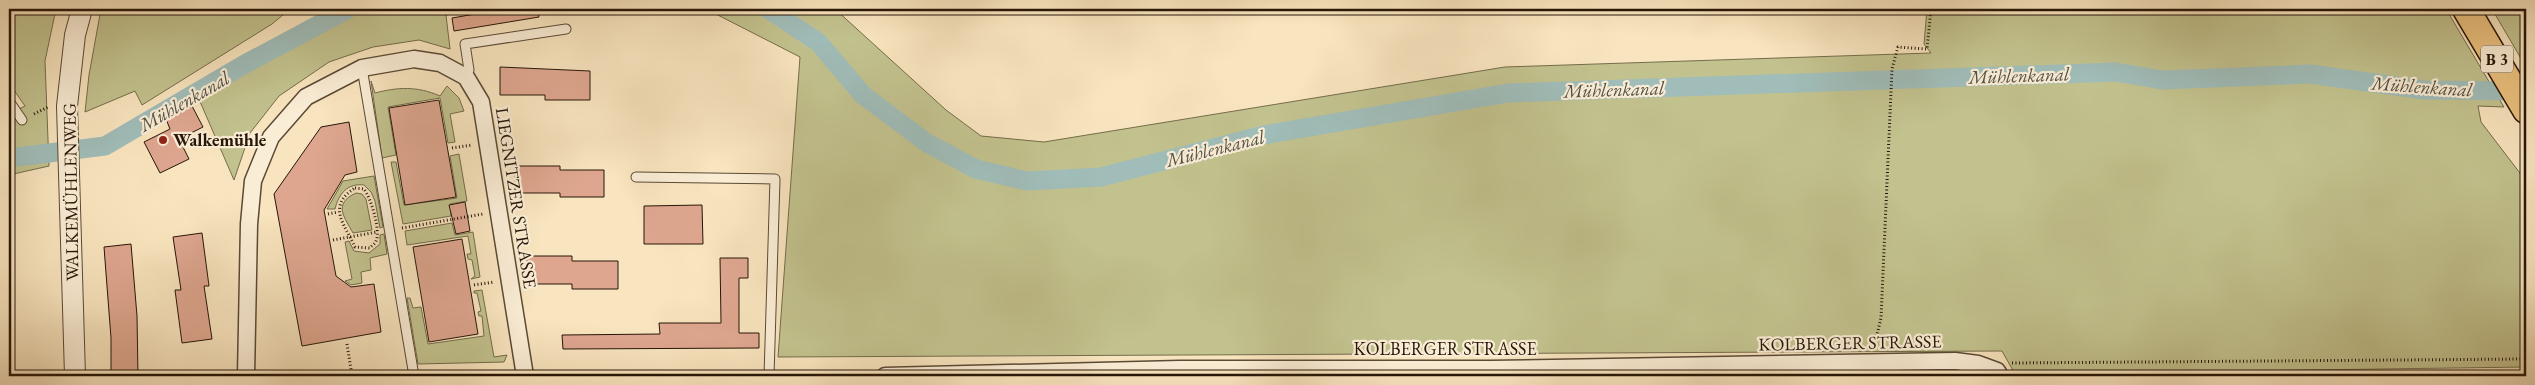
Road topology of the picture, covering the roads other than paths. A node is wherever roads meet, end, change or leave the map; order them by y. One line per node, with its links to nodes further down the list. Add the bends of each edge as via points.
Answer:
1 (82, 9): 12 (street, WALKEMÜHLENWEG, via 75,35 67,113)
2 (2466, 9): 7 (main road, B 3)
3 (566, 29): 5 (lane, via 465,44 469,70)
4 (362, 68): 5 (street, via 414,59 440,63); 13 (street, via 306,97 272,137 253,181); 14 (lane)
5 (466, 77): 15 (street, LIEGNITZER STRASSE, via 481,102)
6 (9, 101): 8 (lane)
7 (2526, 110)
8 (22, 120)
9 (636, 177): 16 (lane, via 775,179)
10 (1460, 373): 11 (street, KOLBERGER STRASSE, via 1955,361 1978,364); 17 (street, KOLBERGER STRASSE, via 1180,370)
11 (1998, 373)
12 (75, 376)
13 (246, 376)
14 (414, 376)
15 (525, 376)
16 (769, 376)
17 (885, 376)

